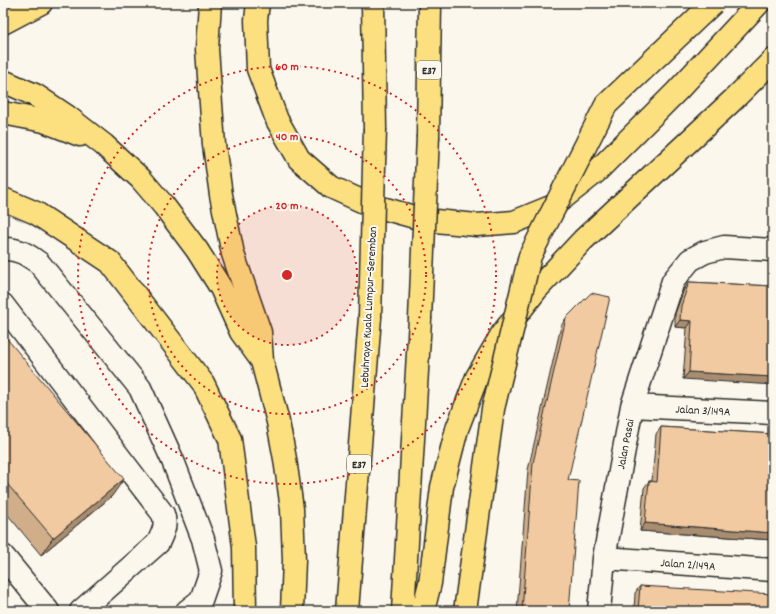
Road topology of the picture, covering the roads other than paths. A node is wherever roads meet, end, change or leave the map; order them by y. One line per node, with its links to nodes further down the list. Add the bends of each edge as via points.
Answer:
1 (41, 3): 8 (highway)
2 (210, 3): 17 (highway, via 207,49 214,145 221,195 233,254 260,332)
3 (258, 3): 7 (highway, via 258,69 277,120 299,159 331,187 368,204 425,220 477,226 514,222 553,206 566,196 596,172 677,91)
4 (373, 3): 28 (highway, Lebuhraya Kuala Lumpur–Seremban / E37, bridge, via 375,129 370,317)
5 (430, 3): 29 (highway, E37, bridge, via 428,136 420,319)
6 (713, 3): 31 (highway, bridge, via 606,105 530,256 493,409)
7 (759, 3)
8 (3, 23)
9 (773, 60): 30 (highway, via 583,240 536,290 502,334 477,377 457,429 442,487 430,584)
10 (3, 81): 12 (highway, via 35,95)
11 (3, 113): 12 (highway, via 44,121)
12 (104, 145): 17 (highway, via 141,179 169,212 222,288 241,332)
13 (3, 199): 26 (highway, via 36,213 110,262 203,384 230,439 244,547)
14 (3, 249): 25 (street, via 12,248 40,263 140,388 173,461 203,539 211,571 201,600)
15 (773, 250): 18 (street, Jalan Pasai, via 724,247 705,252 690,260 673,281)
16 (3, 305): 24 (street, via 163,514 166,522 158,542)
17 (262, 361): 27 (highway, via 286,458 294,560)
18 (632, 406): 19 (street, Jalan 3/149A); 21 (street, Jalan Pasai)
19 (773, 413)
20 (3, 556): 23 (street)
21 (604, 558): 22 (street, Jalan 2/149A); 32 (street, Jalan Pasai)
22 (773, 570)
23 (48, 611)
24 (81, 611)
25 (187, 611)
26 (245, 611)
27 (292, 611)
28 (347, 611)
29 (402, 611)
30 (423, 611)
31 (465, 611)
32 (599, 611)

